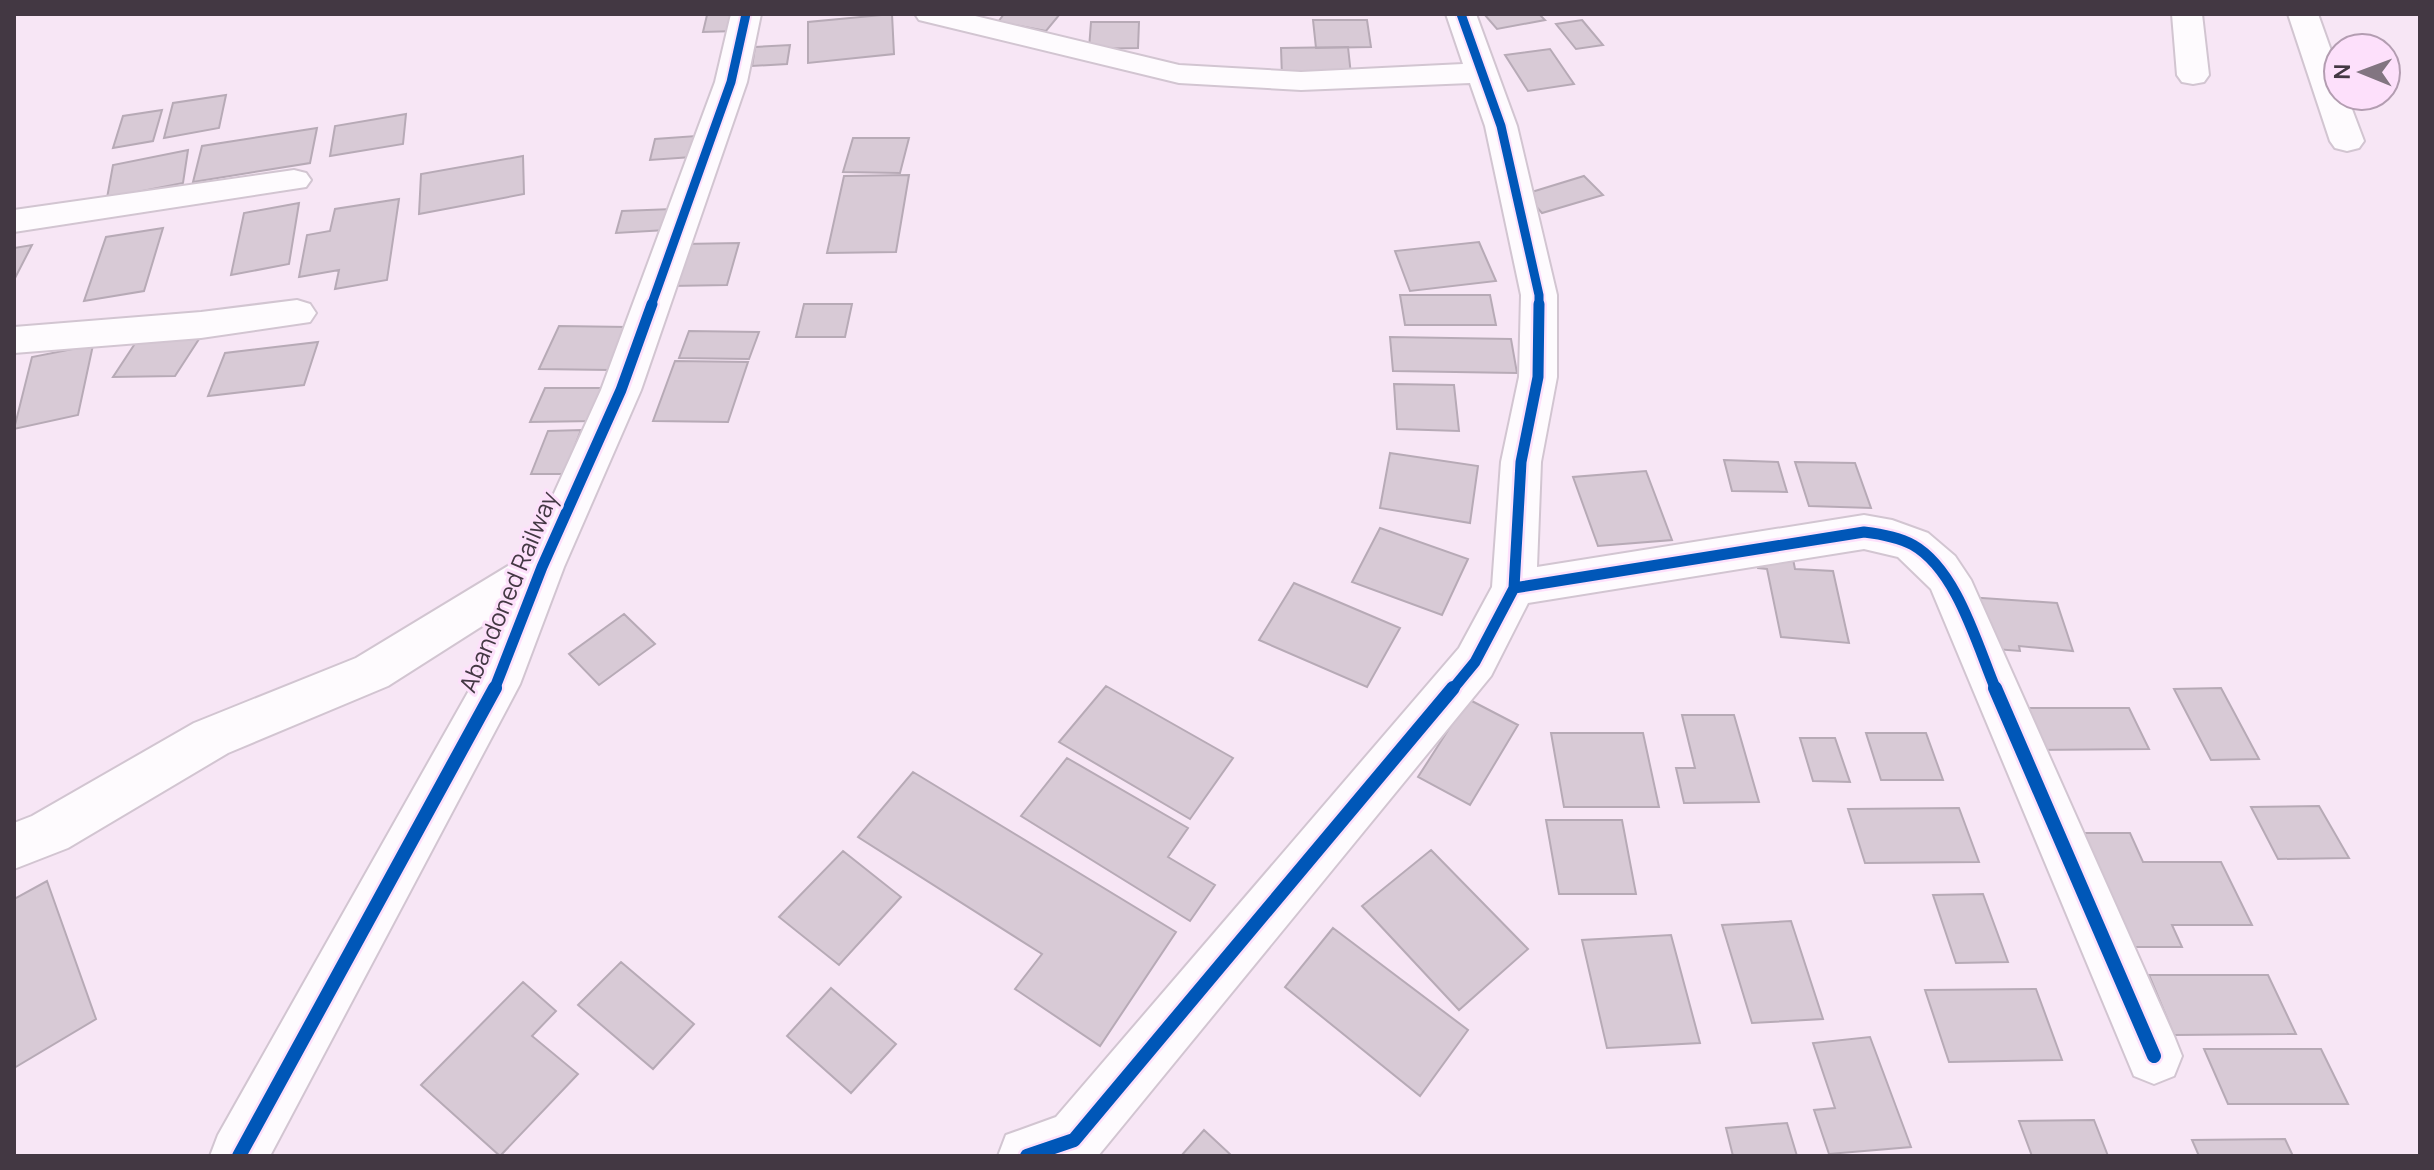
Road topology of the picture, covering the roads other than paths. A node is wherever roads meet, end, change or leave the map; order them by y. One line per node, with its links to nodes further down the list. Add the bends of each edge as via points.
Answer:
1 (746, 14): 13 (street, Abandoned Railway, via 731,82 621,390)
2 (930, 14): 6 (street, via 1179,74 1301,81)
3 (1461, 14): 6 (street)
4 (2187, 14): 7 (street)
5 (2303, 14): 8 (street)
6 (1481, 73): 14 (street, via 1501,126 1539,295 1538,377 1521,462)
7 (2193, 75)
8 (2347, 141)
9 (294, 180): 10 (street)
10 (14, 221)
11 (297, 313): 12 (street)
12 (14, 340)
13 (542, 567): 15 (street, via 372,672 211,738 50,832); 17 (street, Abandoned Railway, via 497,684)
14 (1514, 588): 16 (street, via 1864,532 1897,536 1928,552 1949,580); 18 (street, via 1475,662 1074,1140)
15 (14, 846)
16 (2154, 1056)
17 (239, 1156)
18 (1027, 1156)

